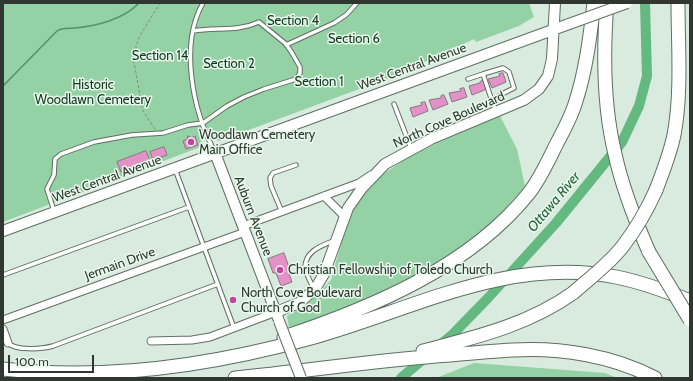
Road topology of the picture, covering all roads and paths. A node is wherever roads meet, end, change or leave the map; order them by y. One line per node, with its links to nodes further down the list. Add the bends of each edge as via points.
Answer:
1 (160, 3): 18 (path, via 139,37 133,57 143,111)
2 (203, 3): 10 (lane)
3 (356, 3): 11 (lane, via 346,15 334,23)
4 (555, 3): 9 (street, North Cove Boulevard)
5 (594, 3): 44 (highway, via 585,68 575,106 552,154 529,192 481,241 418,281 384,298 345,315)
6 (607, 3): 39 (highway, bridge, via 604,71 615,154 635,220 649,252)
7 (627, 3): 9 (street, West Central Avenue, bridge)
8 (678, 3): 45 (highway, bridge, via 679,72 674,134 656,190 645,214 623,246 573,293 547,310 505,328)
9 (553, 30): 16 (street, North Cove Boulevard, via 552,59 548,76 542,85 528,97); 20 (street, West Central Avenue)
10 (193, 31): 11 (lane, via 241,28 259,22); 17 (lane, via 192,78)
11 (286, 45): 17 (lane, via 300,67 296,79 244,97)
12 (483, 74): 13 (lane); 14 (lane); 14 (lane, via 504,68 509,72 514,88)
13 (468, 78)
14 (492, 101): 16 (lane)
15 (394, 104): 19 (lane)
16 (496, 112): 19 (street, North Cove Boulevard)
17 (203, 123): 18 (lane); 20 (lane)
18 (159, 133): 26 (lane, via 94,142 57,156 53,178 47,189)
19 (411, 149): 23 (street, North Cove Boulevard)
20 (216, 153): 22 (street, West Central Avenue); 29 (street, Auburn Avenue)
21 (296, 165): 27 (lane, via 273,173 270,178)
22 (174, 168): 25 (lane); 26 (street, West Central Avenue)
23 (378, 171): 24 (street, Jermain Drive, via 358,183); 28 (street, North Cove Boulevard, via 353,198)
24 (324, 196): 27 (street, Jermain Drive); 28 (street)
25 (189, 207): 32 (lane); 33 (lane)
26 (54, 212): 30 (street, West Central Avenue)
27 (282, 212): 29 (street, Jermain Drive)
28 (344, 216): 31 (street, North Cove Boulevard)
29 (244, 229): 32 (street, Jermain Drive); 37 (street, Auburn Avenue)
30 (3, 231)
31 (336, 240): 35 (street, North Cove Boulevard, via 324,274); 35 (lane, via 317,247 308,257 305,268)
32 (204, 247): 34 (lane); 38 (street, Jermain Drive)
33 (3, 275)
34 (218, 284): 40 (lane); 43 (lane, via 53,346 15,348)
35 (314, 290): 37 (street, North Cove Boulevard)
36 (690, 301): 44 (highway, via 616,277 585,273 543,273 504,278 456,290 311,338)
37 (277, 317): 40 (street, North Cove Boulevard); 48 (street, Auburn Avenue, bridge)
38 (3, 320)
39 (690, 320)
40 (234, 328): 42 (street, North Cove Boulevard, via 210,337 192,340)
41 (3, 329): 43 (street)
42 (152, 341)
43 (8, 343)
44 (215, 359): 46 (highway, via 166,367 96,372)
45 (390, 359): 47 (highway); 49 (highway, via 514,350 554,350 600,358)
46 (3, 369)
47 (235, 378)
48 (300, 378)
49 (655, 378)

